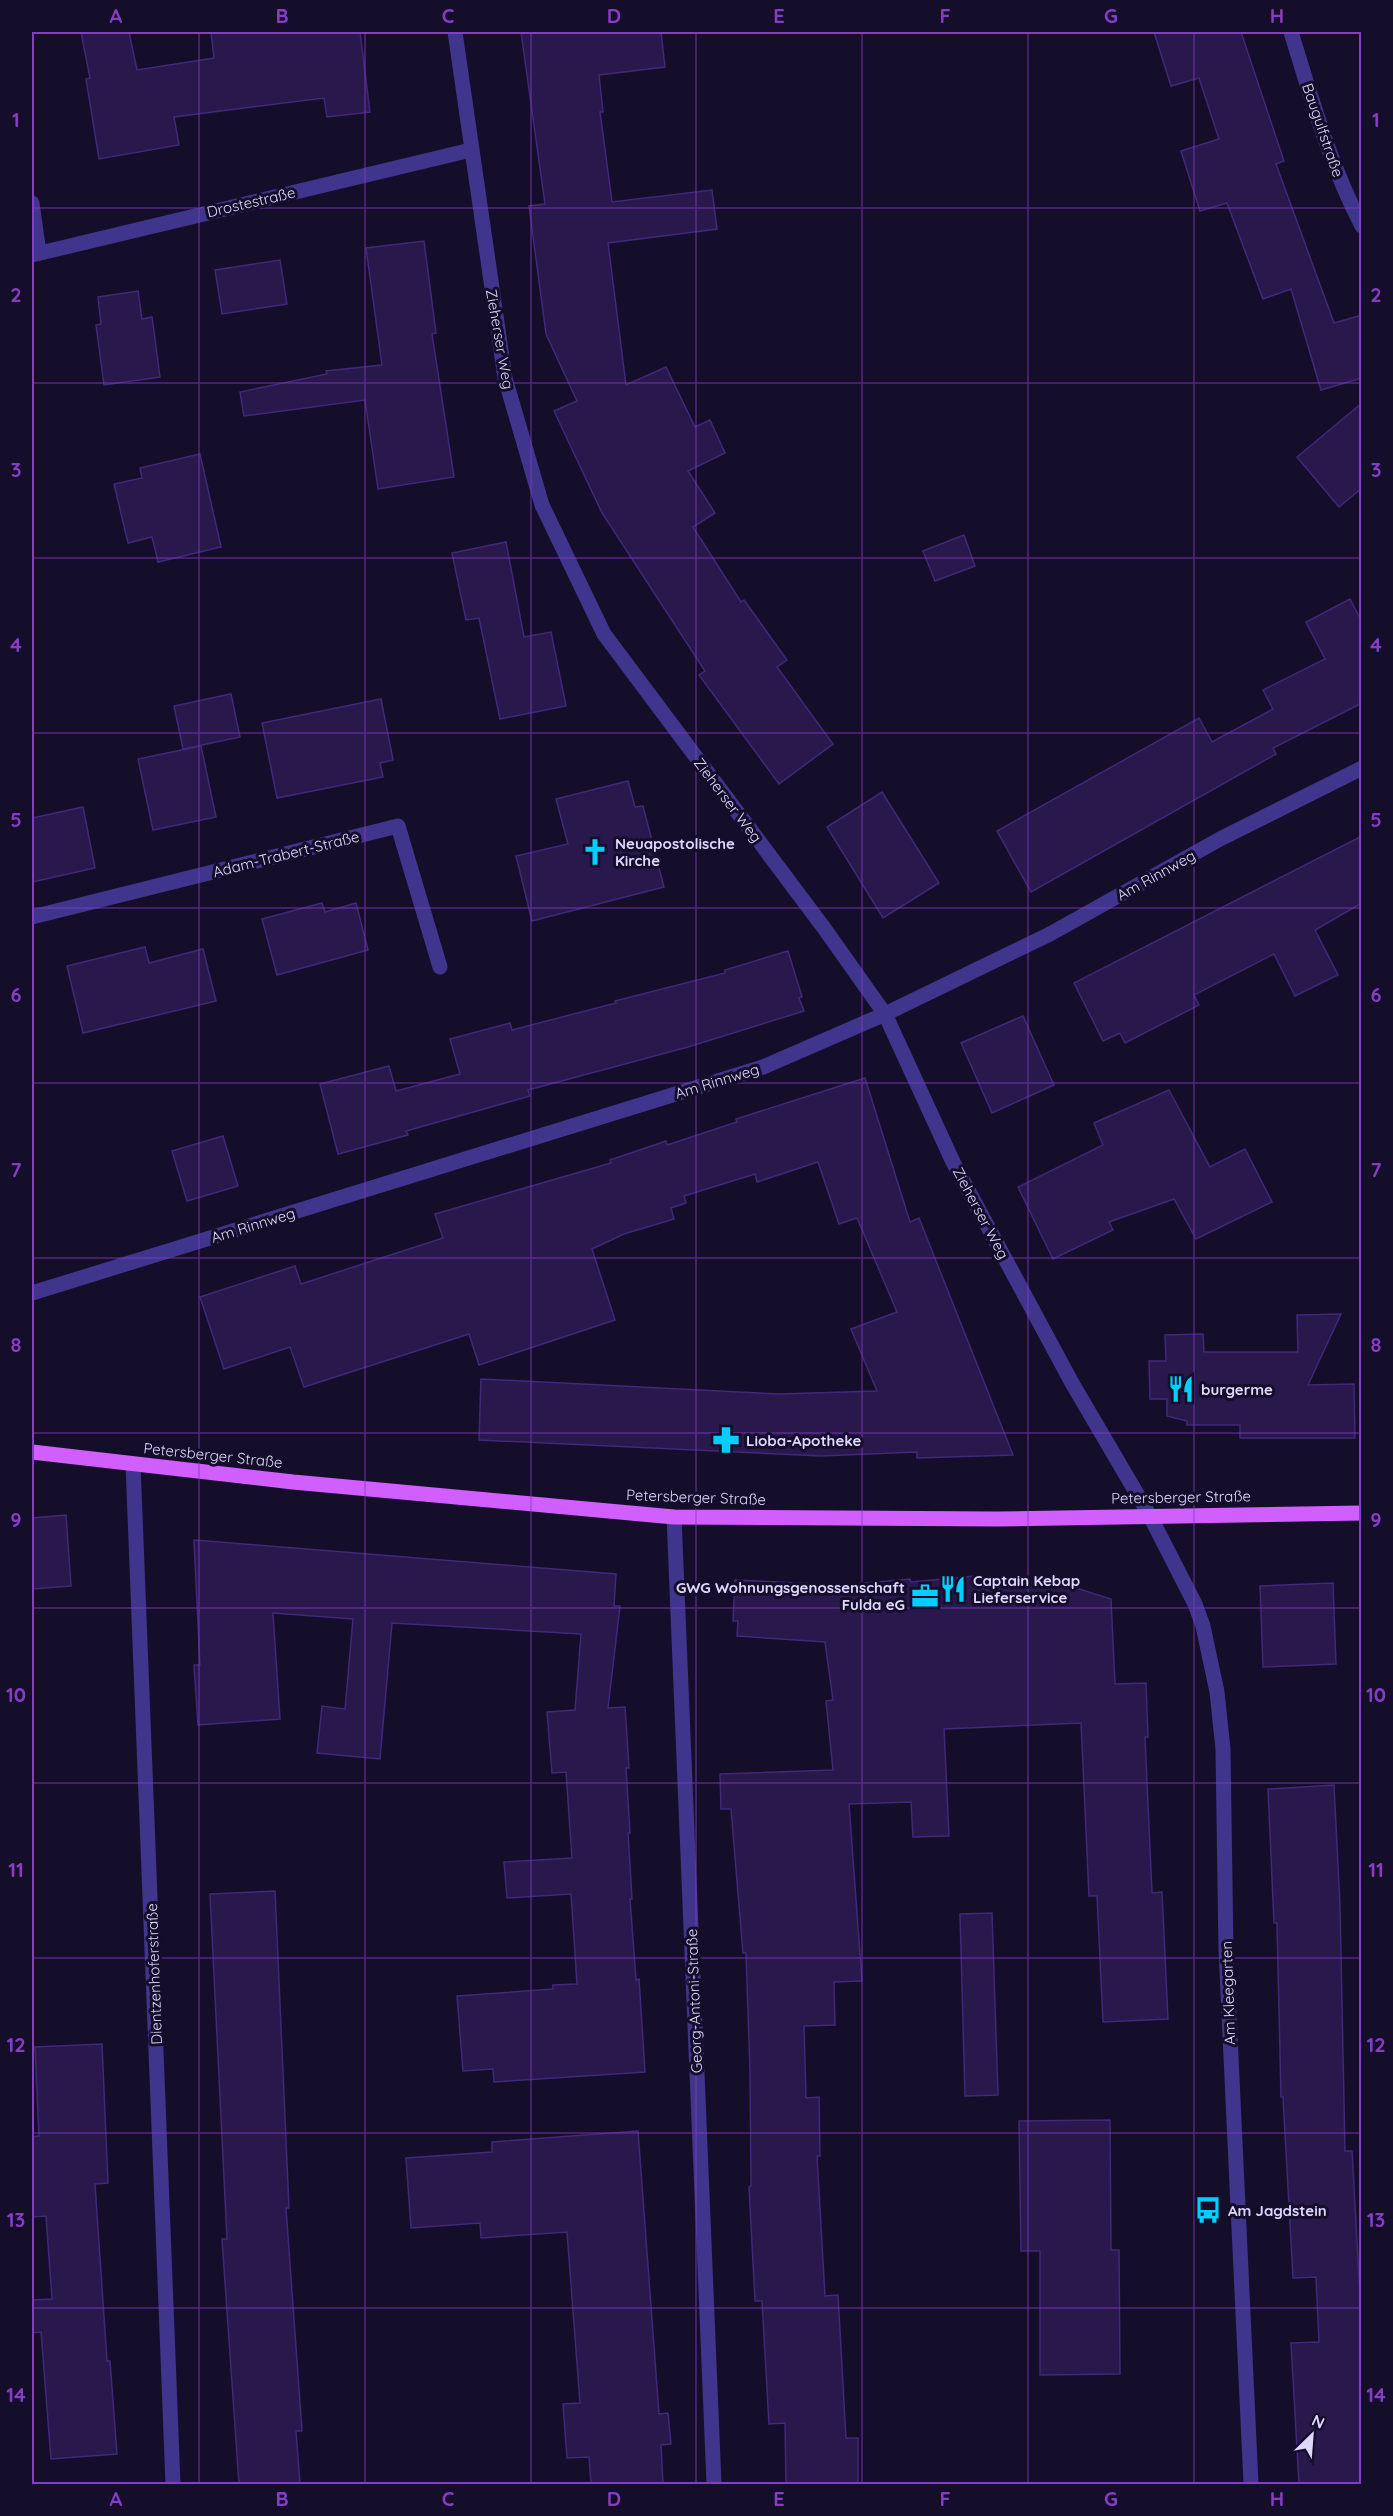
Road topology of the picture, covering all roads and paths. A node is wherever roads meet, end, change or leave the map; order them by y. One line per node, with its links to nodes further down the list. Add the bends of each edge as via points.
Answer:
1 (455, 32): 3 (street, Zieherser Weg)
2 (1291, 32): 5 (street, Baugulfstraße, via 1328,147)
3 (471, 150): 6 (street, Drostestraße); 10 (street, Zieherser Weg, via 505,378 547,516 604,634)
4 (32, 203): 6 (street)
5 (1362, 226)
6 (35, 254)
7 (1362, 768): 10 (street, Am Rinnweg, via 1220,839 1050,934)
8 (32, 917): 9 (street, Adam-Trabert-Straße, via 398,826)
9 (440, 967)
10 (885, 1014): 11 (street, Am Rinnweg, via 763,1067); 15 (street, Zieherser Weg, via 953,1162)
11 (32, 1293)
12 (32, 1452): 13 (main road, Petersberger Straße)
13 (133, 1464): 16 (main road, Petersberger Straße); 17 (street, Dientzenhoferstraße)
14 (1362, 1513): 15 (main road, Petersberger Straße)
15 (1149, 1516): 16 (main road, Petersberger Straße); 19 (street, Am Kleegarten, via 1195,1604 1217,1692 1223,1749 1226,1950)
16 (674, 1517): 18 (street, Georg-Antoni-Straße)
17 (173, 2484)
18 (714, 2484)
19 (1251, 2484)

